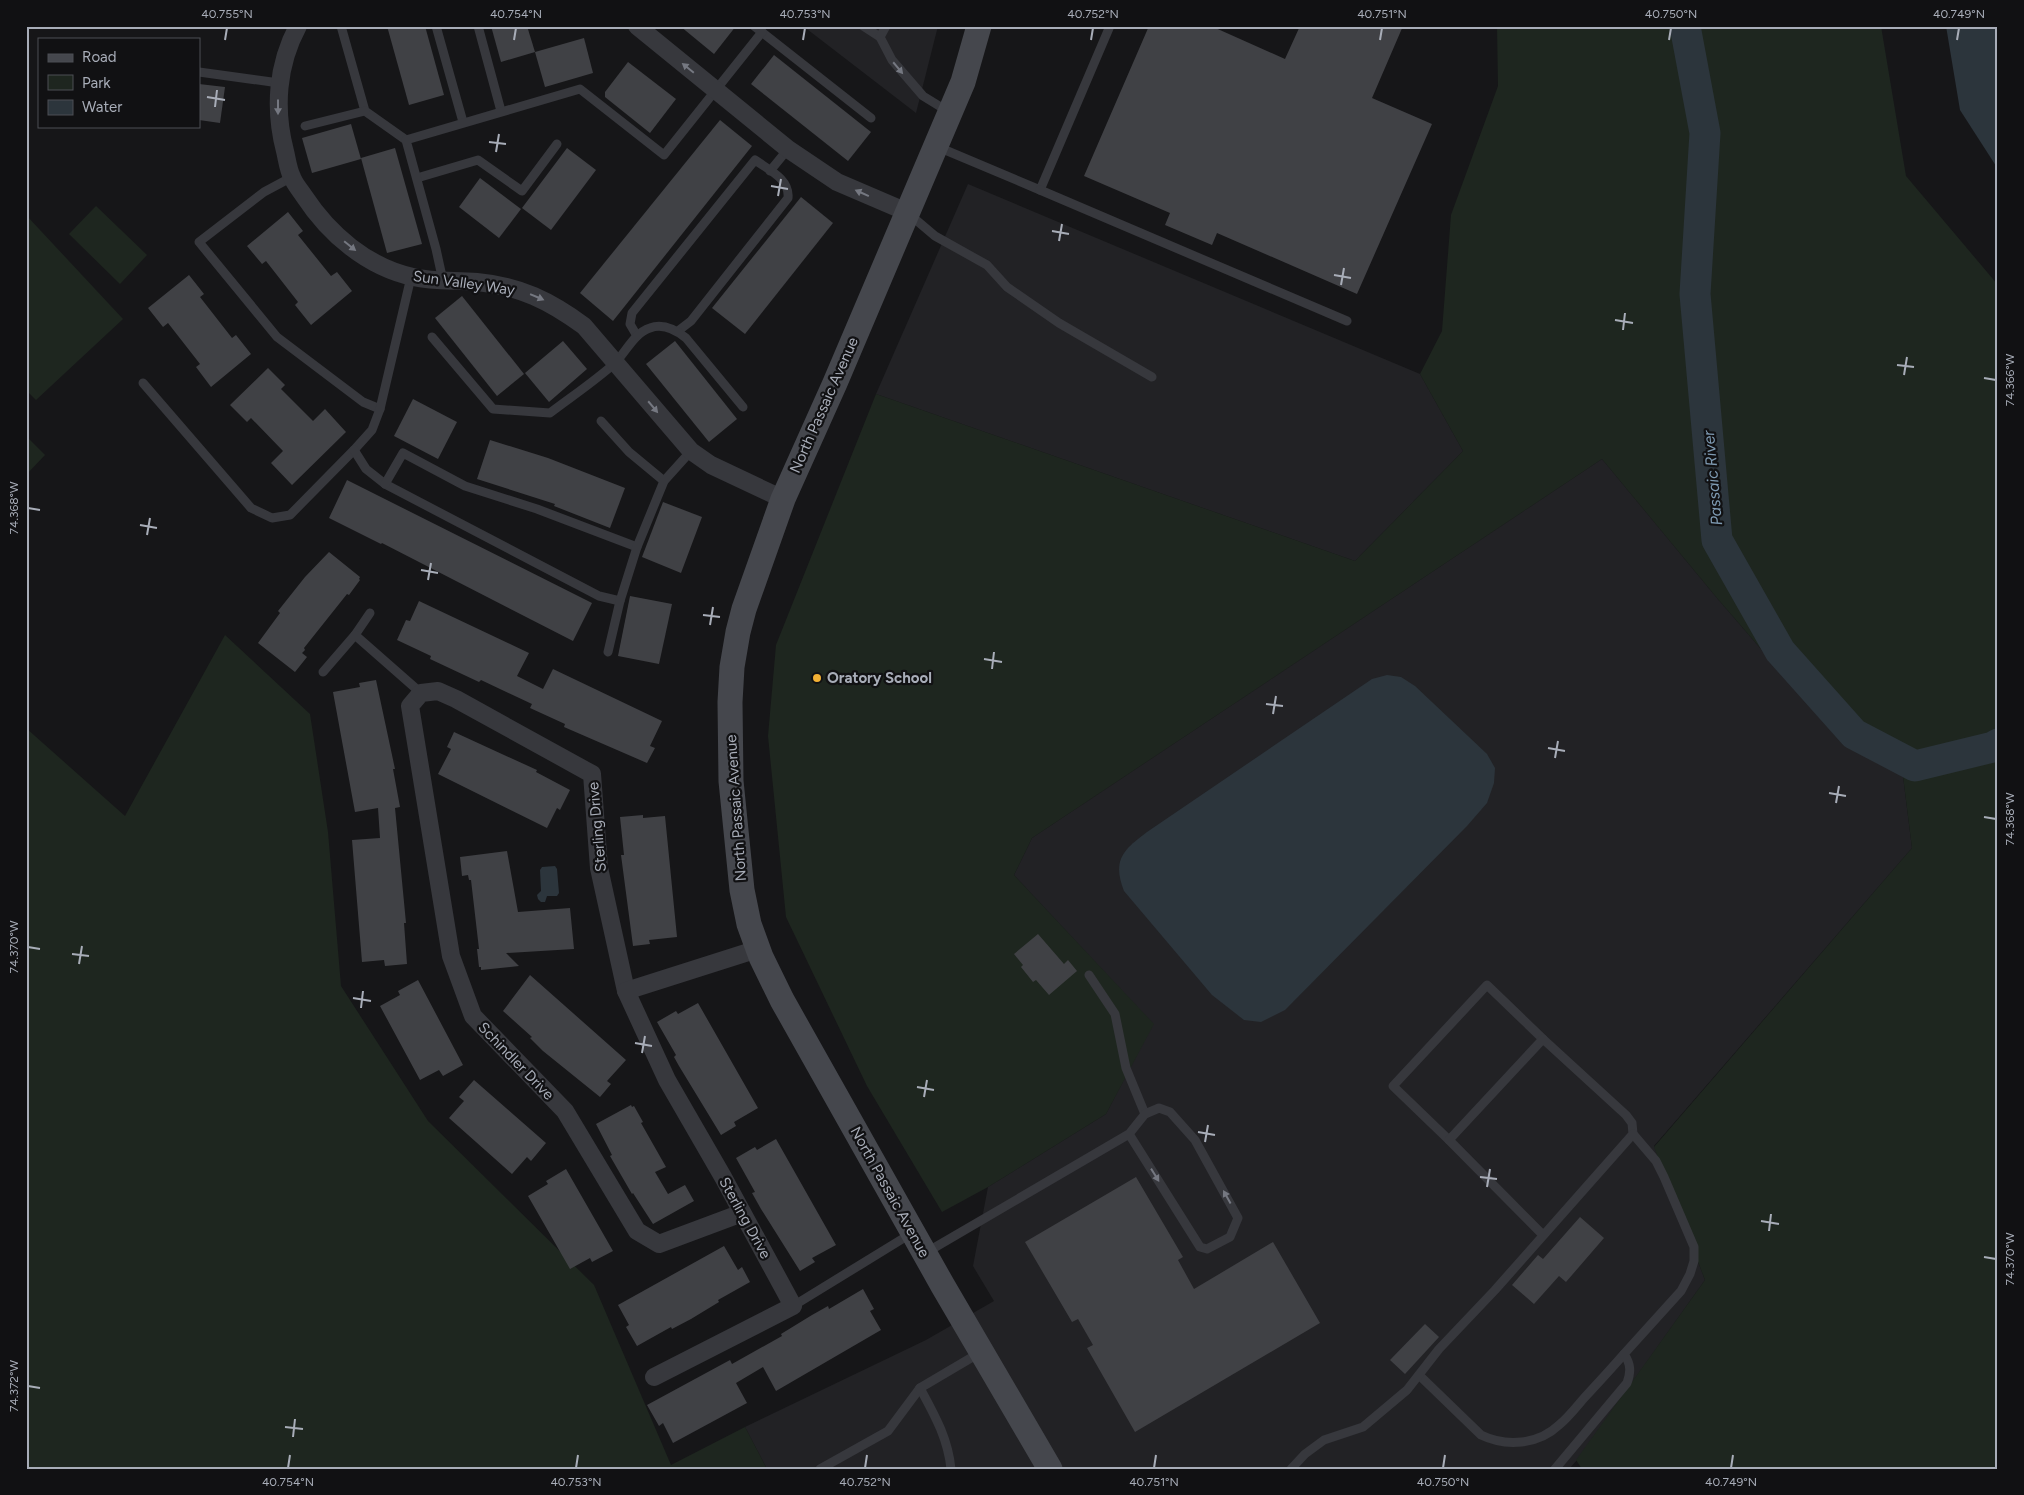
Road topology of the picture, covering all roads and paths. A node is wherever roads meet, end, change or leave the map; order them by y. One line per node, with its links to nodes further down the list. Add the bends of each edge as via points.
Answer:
1 (298, 26): 13 (street, Sun Valley Way, via 290,41)
2 (340, 26): 15 (lane)
3 (436, 26): 19 (lane)
4 (478, 26): 16 (lane)
5 (636, 26): 14 (street, one-way to 5)
6 (863, 26): 11 (lane)
7 (886, 26): 11 (lane)
8 (979, 26): 17 (main road, North Passaic Avenue, via 963,82)
9 (1110, 26): 28 (lane)
10 (758, 29): 14 (lane); 18 (lane)
11 (880, 37): 17 (lane, one-way to 17, via 892,60 923,96)
12 (200, 72): 13 (lane)
13 (279, 83): 26 (street, Sun Valley Way, one-way to 26, via 282,140)
14 (716, 90): 16 (lane, via 664,155 580,89); 24 (street)
15 (365, 111): 20 (lane); 21 (lane)
16 (501, 111): 19 (lane)
17 (950, 113): 23 (main road, North Passaic Avenue)
18 (871, 118)
19 (463, 122): 21 (lane)
20 (305, 126)
21 (406, 140): 27 (lane)
22 (557, 144): 27 (lane, via 522,191 478,160)
23 (936, 146): 28 (lane); 29 (main road, North Passaic Avenue)
24 (788, 149): 25 (lane); 29 (street, one-way to 24, via 837,182)
25 (770, 171): 33 (lane, via 785,183 789,190 788,198 690,321); 34 (lane, via 755,160 632,313 630,324)
26 (292, 177): 30 (street, Sun Valley Way, one-way to 30, via 330,230 366,259); 40 (lane, via 264,192 199,242 277,337 363,402)
27 (417, 178): 31 (lane)
28 (1040, 190): 32 (lane)
29 (907, 212): 37 (lane, via 935,236 987,265 1007,287 1059,323); 46 (main road, North Passaic Avenue)
30 (412, 277): 31 (street, Sun Valley Way); 40 (lane)
31 (443, 281): 36 (street, Sun Valley Way, one-way to 36, via 496,285 537,296 584,326)
32 (1347, 321)
33 (678, 331): 34 (lane, via 661,326 649,328); 39 (lane)
34 (637, 336): 36 (lane)
35 (432, 337): 36 (lane, via 493,409 550,413)
36 (615, 362): 43 (street, Sun Valley Way, one-way to 43)
37 (1152, 377)
38 (143, 383): 42 (lane, via 251,508 272,518 290,515)
39 (743, 407)
40 (380, 409): 42 (lane, via 372,430)
41 (600, 421): 44 (lane, via 629,452)
42 (354, 450): 45 (lane, via 366,469)
43 (691, 451): 44 (lane); 46 (street, Sun Valley Way, via 711,465)
44 (664, 481): 47 (lane)
45 (385, 484): 47 (lane, via 403,453 465,486); 48 (lane, via 598,596)
46 (783, 499): 54 (main road, North Passaic Avenue, via 744,609 732,667 730,702 731,780 742,890)
47 (637, 547): 48 (lane)
48 (620, 601): 51 (lane)
49 (370, 612): 50 (lane)
50 (355, 635): 52 (lane); 53 (lane)
51 (608, 652)
52 (323, 672)
53 (430, 692): 56 (street, Sterling Drive, via 480,712 592,774 599,868); 62 (street, Schindler Drive, via 410,706 450,956 473,1016 565,1111 637,1231 659,1244)
54 (758, 949): 56 (street); 63 (main road, North Passaic Avenue, via 782,1000)
55 (1089, 975): 58 (lane, via 1115,1014 1126,1068)
56 (626, 991): 62 (street, Sterling Drive, via 667,1080)
57 (1543, 1039): 60 (lane, via 1626,1115 1632,1123); 61 (lane); 61 (lane, via 1487,985 1393,1086)
58 (1145, 1114): 59 (lane); 59 (lane, one-way to 58, via 1200,1247 1207,1249 1230,1237 1238,1218 1195,1140 1170,1112 1159,1108)
59 (1129, 1134): 65 (lane)
60 (1633, 1134): 64 (lane); 68 (lane, via 1656,1161 1664,1177 1694,1247 1694,1261 1681,1291)
61 (1448, 1140): 64 (lane)
62 (742, 1213): 66 (street, Sterling Drive)
63 (913, 1232): 65 (main road, North Passaic Avenue); 66 (lane)
64 (1543, 1235): 69 (lane)
65 (925, 1254): 67 (main road, North Passaic Avenue)
66 (793, 1306): 70 (street)
67 (981, 1352): 71 (lane); 74 (main road, North Passaic Avenue)
68 (1624, 1354): 69 (lane, via 1559,1426 1527,1442 1493,1441 1480,1435); 76 (lane, via 1630,1367 1627,1383)
69 (1419, 1375): 75 (lane, via 1407,1390 1363,1427 1324,1440)
70 (654, 1377)
71 (920, 1388): 72 (lane, via 888,1431); 73 (lane, via 942,1429)
72 (820, 1469)
73 (951, 1469)
74 (1050, 1469)
75 (1292, 1469)
76 (1554, 1469)

